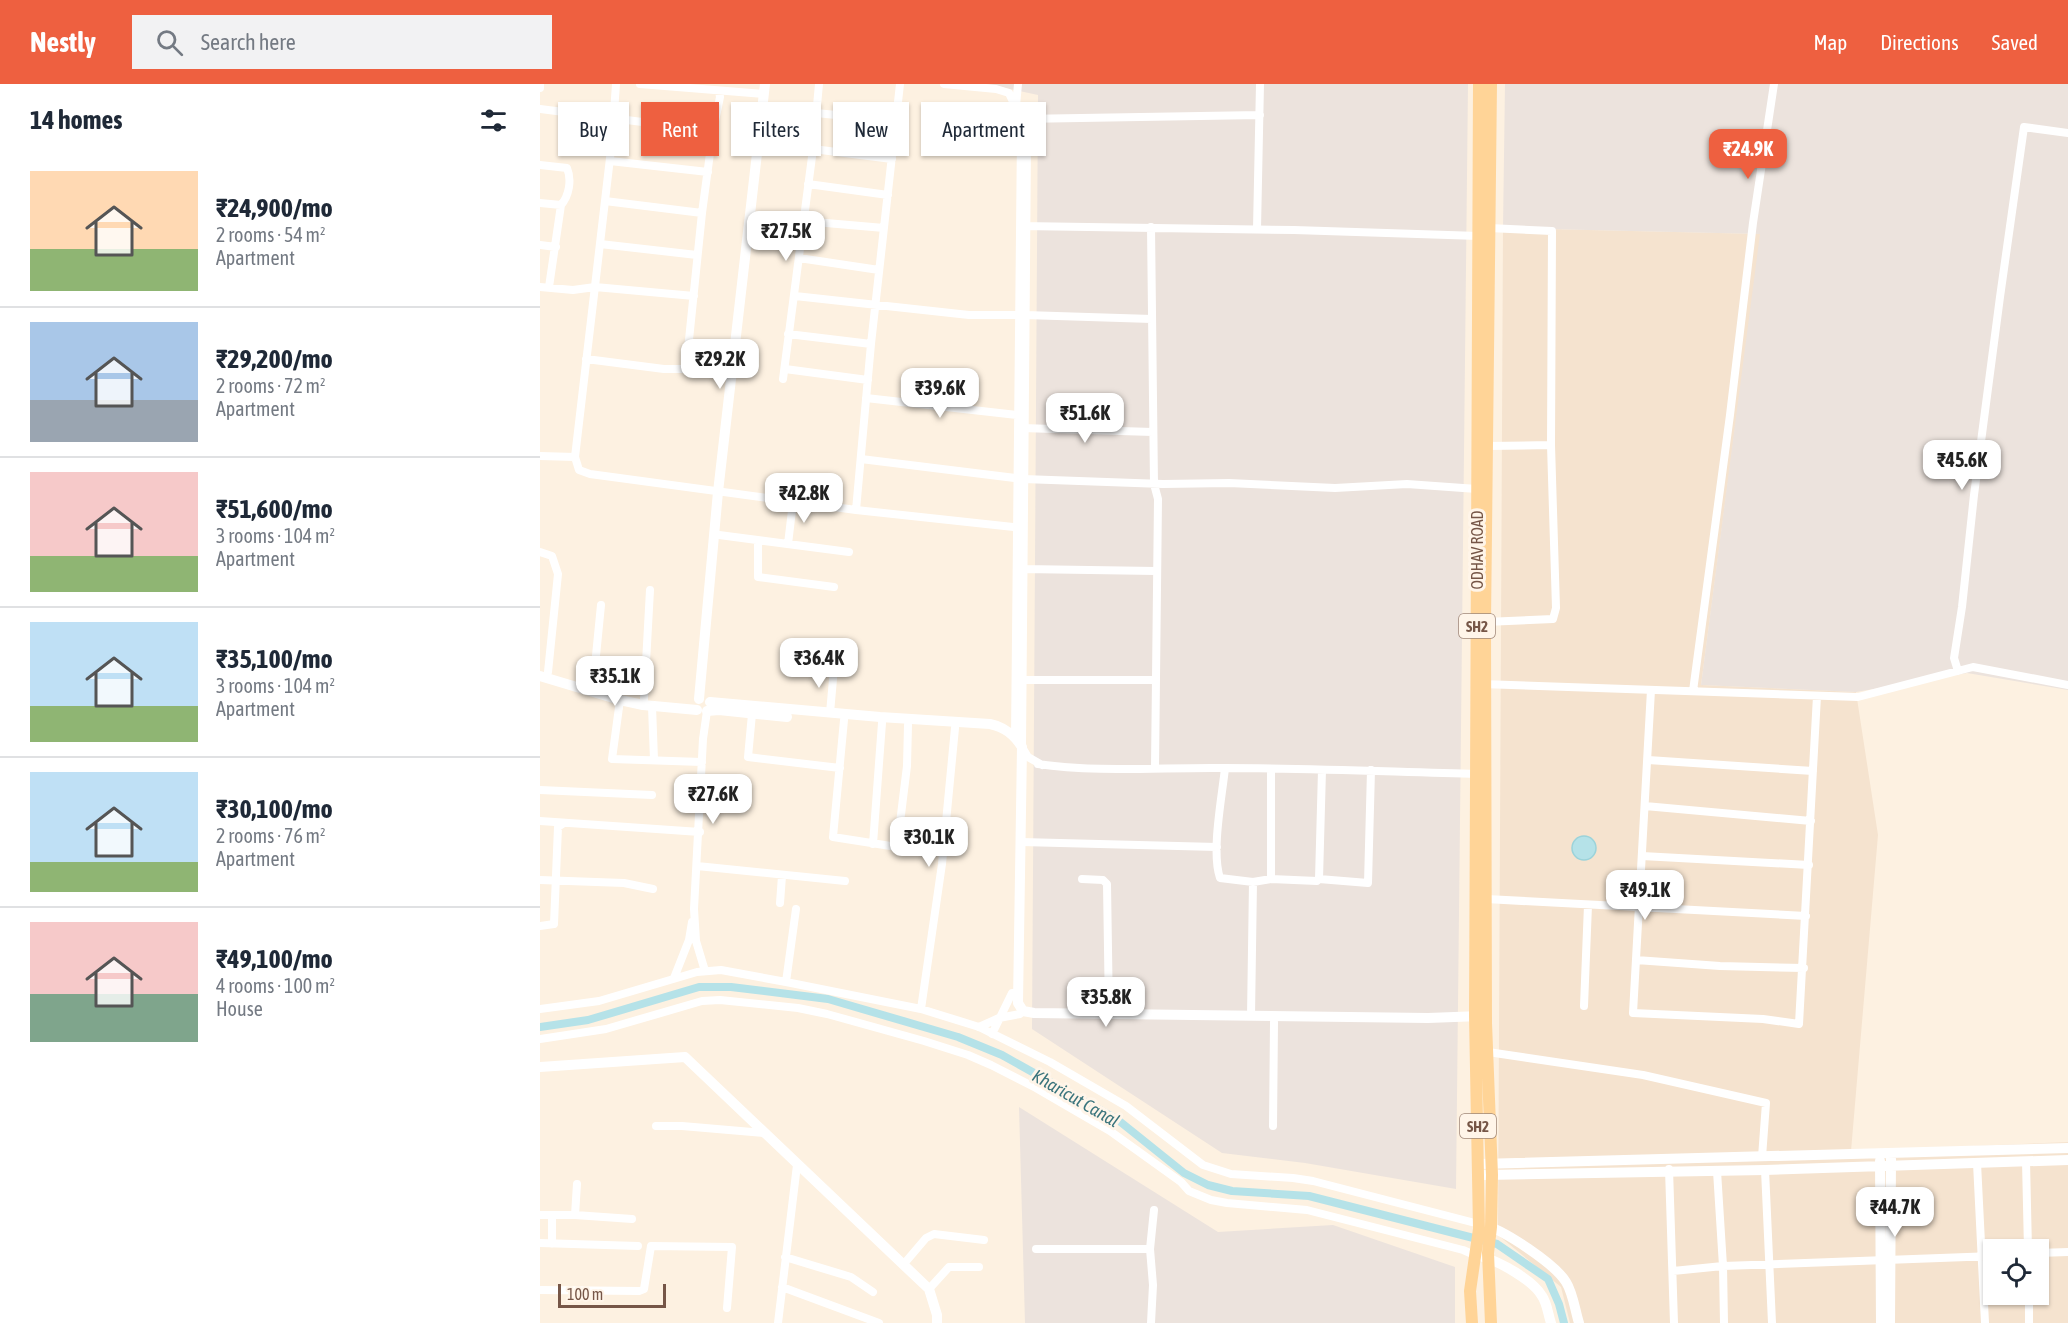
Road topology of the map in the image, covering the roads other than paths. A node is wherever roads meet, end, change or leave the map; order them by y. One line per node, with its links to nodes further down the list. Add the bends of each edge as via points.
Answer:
1 (616, 84): 14 (street)
2 (640, 84): 13 (street)
3 (819, 84): 16 (street)
4 (900, 84): 17 (street)
5 (944, 84): 11 (street)
6 (1018, 84): 19 (street)
7 (1260, 84): 22 (street)
8 (1479, 84): 46 (main road, ODHAV ROAD / SH2)
9 (1491, 84): 46 (main road, ODHAV ROAD / SH2)
10 (1774, 84): 103 (street)
11 (958, 85): 18 (street, via 996,89 1009,93)
12 (766, 87): 13 (street); 79 (street)
13 (719, 90): 15 (street)
14 (615, 102)
15 (719, 102)
16 (817, 102)
17 (898, 102)
18 (1014, 102)
19 (1016, 102)
20 (540, 109): 21 (street)
21 (558, 111)
22 (1260, 115): 23 (street); 45 (street)
23 (1046, 118)
24 (2068, 133): 95 (street, via 2024,127 1954,658)
25 (821, 150): 31 (street)
26 (610, 156): 32 (street)
27 (710, 156): 34 (street)
28 (812, 156): 35 (street)
29 (892, 156): 31 (street)
30 (1023, 156): 42 (street)
31 (892, 159): 36 (street)
32 (610, 161): 34 (street); 37 (street)
33 (540, 165): 39 (street, via 567,168 570,175 566,199)
34 (708, 172): 40 (street)
35 (808, 184): 36 (street); 41 (street)
36 (888, 195): 44 (street)
37 (605, 201): 40 (street); 47 (street)
38 (540, 203): 39 (street)
39 (561, 205): 49 (street)
40 (702, 213): 50 (street)
41 (803, 221): 44 (street); 51 (street)
42 (1022, 226): 43 (street); 59 (street)
43 (1151, 227): 45 (street); 60 (street)
44 (884, 228): 52 (street)
45 (1257, 229): 46 (street)
46 (1484, 232): 71 (street, via 1552,231); 72 (main road, ODHAV ROAD / SH2); 78 (main road, ODHAV ROAD / SH2)
47 (600, 244): 50 (street); 55 (street)
48 (540, 245): 49 (street)
49 (556, 247): 54 (street)
50 (698, 255): 56 (street)
51 (799, 258): 52 (street); 57 (street)
52 (879, 270): 58 (street)
53 (540, 286): 54 (street)
54 (549, 287): 55 (street)
55 (595, 287): 56 (street); 63 (street)
56 (694, 296): 63 (street, via 686,369)
57 (795, 296): 58 (street); 61 (street)
58 (875, 306): 59 (street, via 969,315); 62 (street)
59 (1021, 315): 60 (street); 68 (street); 69 (street)
60 (1152, 320): 70 (street)
61 (788, 334): 62 (street); 64 (street)
62 (871, 344): 66 (street)
63 (586, 359): 74 (street)
64 (785, 369): 65 (street); 66 (street)
65 (783, 379)
66 (868, 380): 67 (street)
67 (866, 398): 68 (street); 75 (street)
68 (1017, 415): 69 (street)
69 (1020, 428): 70 (street); 76 (street)
70 (1153, 432): 77 (street)
71 (1551, 445): 72 (street); 93 (street, via 1554,617)
72 (1487, 446): 93 (main road, ODHAV ROAD / SH2)
73 (540, 456): 74 (street)
74 (574, 457): 79 (street, via 579,470 590,474)
75 (861, 459): 76 (street); 81 (street)
76 (1020, 478): 77 (street); 82 (street)
77 (1154, 484): 78 (street, via 1335,488 1407,484); 89 (street, via 1158,500)
78 (1477, 489): 99 (main road, ODHAV ROAD / SH2)
79 (721, 492): 80 (street); 83 (street); 107 (street)
80 (793, 502): 81 (street); 85 (street)
81 (856, 510): 82 (street)
82 (1020, 528): 88 (street); 112 (street)
83 (719, 535): 84 (street); 107 (street)
84 (758, 540): 85 (street); 90 (street, via 758,577)
85 (788, 544): 87 (street)
86 (540, 552): 96 (street, via 552,556 558,574)
87 (849, 552)
88 (1023, 569): 89 (street); 97 (street)
89 (1156, 571): 98 (street)
90 (834, 587)
91 (650, 590): 106 (street)
92 (601, 605): 101 (street)
93 (1485, 622): 99 (main road, ODHAV ROAD / SH2)
94 (834, 668): 108 (street)
95 (1958, 671): 100 (street, via 1973,668); 104 (street, via 1858,697)
96 (543, 672): 101 (street); 105 (street)
97 (1022, 680): 98 (street); 112 (street)
98 (1155, 680): 121 (street)
99 (1481, 685): 102 (street); 127 (main road, ODHAV ROAD / SH2)
100 (2068, 685)
101 (592, 686): 106 (street)
102 (1651, 690): 103 (street); 118 (street)
103 (1693, 691): 104 (street)
104 (1817, 696): 126 (street)
105 (620, 700): 106 (street); 117 (street, via 612,759)
106 (648, 702): 107 (street); 117 (street)
107 (702, 705): 108 (street); 109 (street); 119 (street)
108 (830, 713): 115 (street)
109 (752, 714): 110 (street); 120 (street, via 748,757)
110 (844, 720): 111 (street); 120 (street)
111 (882, 723): 113 (street); 136 (street)
112 (1018, 724): 115 (street); 116 (street); 116 (street)
113 (908, 725): 114 (street); 136 (street, via 908,766 897,847)
114 (955, 728): 115 (street); 165 (street, via 942,864)
115 (1000, 729): 116 (street)
116 (1019, 747): 121 (street, via 1042,765); 135 (street); 163 (street)
117 (654, 760): 119 (street)
118 (1648, 760): 126 (street); 130 (street)
119 (702, 762): 134 (street)
120 (840, 768): 136 (street, via 833,837)
121 (1155, 768): 122 (street)
122 (1225, 768): 123 (street); 137 (street)
123 (1271, 769): 124 (street); 143 (street)
124 (1322, 770): 125 (street); 144 (street)
125 (1371, 770): 127 (street); 144 (street, via 1368,883)
126 (1813, 771): 131 (street)
127 (1481, 774): 150 (main road, ODHAV ROAD / SH2); 171 (main road, ODHAV ROAD / SH2)
128 (540, 790): 129 (street)
129 (652, 795)
130 (1645, 806): 131 (street); 138 (street)
131 (1811, 820): 139 (street)
132 (540, 821): 133 (street)
133 (564, 823): 134 (street); 147 (street, via 558,827)
134 (700, 832): 140 (street)
135 (1021, 842): 137 (street); 163 (street)
136 (873, 844)
137 (1217, 847): 148 (street, via 1220,878)
138 (1642, 856): 139 (street); 153 (street)
139 (1809, 865): 156 (street)
140 (697, 866): 141 (street); 154 (street)
141 (782, 876): 146 (street); 151 (street)
142 (1082, 879): 168 (street, via 1103,880 1107,884)
143 (1271, 879): 144 (street); 148 (street)
144 (1319, 879)
145 (540, 880): 147 (street)
146 (845, 881)
147 (556, 882): 149 (street, via 618,883); 157 (street, via 554,924)
148 (1253, 882): 169 (street)
149 (653, 889)
150 (1486, 899): 152 (street); 171 (main road, ODHAV ROAD / SH2)
151 (780, 903)
152 (1588, 905): 153 (street); 164 (street)
153 (1639, 908): 156 (street); 158 (street)
154 (694, 909): 160 (street, via 696,942); 161 (street)
155 (796, 909): 162 (street)
156 (1806, 916): 159 (street)
157 (540, 926)
158 (1636, 960): 159 (street); 159 (street, via 1633,1013 1799,1024)
159 (1804, 968)
160 (705, 971): 161 (street); 162 (street)
161 (674, 978): 166 (street, via 599,1001)
162 (786, 981): 165 (street)
163 (1015, 993): 167 (street); 170 (street)
164 (1584, 1006)
165 (921, 1009): 173 (street)
166 (540, 1010)
167 (1022, 1012): 168 (street); 170 (street); 172 (street, via 1035,1018)
168 (1109, 1014): 169 (street)
169 (1251, 1016): 171 (street)
170 (999, 1018): 173 (street); 174 (street)
171 (1481, 1019): 172 (street, via 1428,1024); 176 (main road, ODHAV ROAD / SH2); 191 (main road, ODHAV ROAD / SH2)
172 (1274, 1022): 179 (street)
173 (979, 1027): 174 (street)
174 (993, 1034): 201 (street, via 1126,1106 1203,1165 1220,1172 1313,1181)
175 (540, 1039): 211 (street, via 606,1029 702,1001 827,1014 924,1041 991,1065 1110,1131 1189,1191 1211,1200 1307,1210)
176 (1488, 1052): 184 (street, via 1643,1075 1766,1103); 191 (main road, ODHAV ROAD / SH2)
177 (540, 1067): 180 (street, via 685,1057)
178 (656, 1126): 180 (street)
179 (1273, 1126)
180 (764, 1133): 189 (street)
181 (2068, 1148): 183 (street)
182 (1880, 1153): 183 (street); 184 (street); 190 (street)
183 (1892, 1153): 190 (street)
184 (1762, 1157): 185 (street)
185 (1669, 1159): 191 (street); 194 (street)
186 (2068, 1160): 187 (street)
187 (2026, 1161): 188 (street); 202 (street)
188 (1977, 1163): 190 (street); 213 (street)
189 (797, 1165): 212 (street); 215 (street)
190 (1886, 1166): 192 (street); 214 (street)
191 (1485, 1169): 194 (street); 201 (main road, ODHAV ROAD / SH2)
192 (1765, 1170): 193 (street); 216 (street)
193 (1717, 1171): 194 (street); 217 (street)
194 (1670, 1172): 219 (street)
195 (577, 1184): 199 (street)
196 (1154, 1210): 208 (street)
197 (540, 1215): 198 (street)
198 (552, 1215): 199 (street); 205 (street)
199 (575, 1215): 200 (street)
200 (632, 1219)
201 (1483, 1227): 211 (main road, SH2); 233 (street, via 1544,1260 1566,1282)
202 (2028, 1239)
203 (984, 1240): 215 (street, via 934,1234)
204 (540, 1243): 205 (street)
205 (552, 1244): 206 (street)
206 (638, 1246)
207 (1036, 1249): 208 (street)
208 (1150, 1249): 229 (street)
209 (2068, 1252): 210 (street)
210 (2049, 1253)
211 (1482, 1254): 230 (main road, SH2, via 1470,1291); 231 (main road, SH2); 232 (street, via 1535,1286 1544,1297)
212 (785, 1257): 220 (street); 223 (street, via 851,1277)
213 (1982, 1257): 214 (street); 239 (street)
214 (1886, 1261): 216 (street); 237 (street); 238 (street)
215 (903, 1264): 221 (street)
216 (1768, 1264): 217 (street); 236 (street)
217 (1723, 1266): 219 (street); 235 (street)
218 (979, 1267): 221 (street, via 949,1267)
219 (1672, 1271): 234 (street)
220 (782, 1287): 226 (street); 227 (street)
221 (929, 1289): 228 (street)
222 (540, 1290): 225 (street, via 639,1291 644,1289 651,1246 732,1247)
223 (873, 1292)
224 (2029, 1305): 240 (street)
225 (727, 1308)
226 (778, 1323)
227 (879, 1323)
228 (937, 1323)
229 (1151, 1323)
230 (1472, 1323)
231 (1491, 1323)
232 (1551, 1323)
233 (1579, 1323)
234 (1674, 1323)
235 (1724, 1323)
236 (1772, 1323)
237 (1881, 1323)
238 (1890, 1323)
239 (1985, 1323)
240 (2030, 1323)

